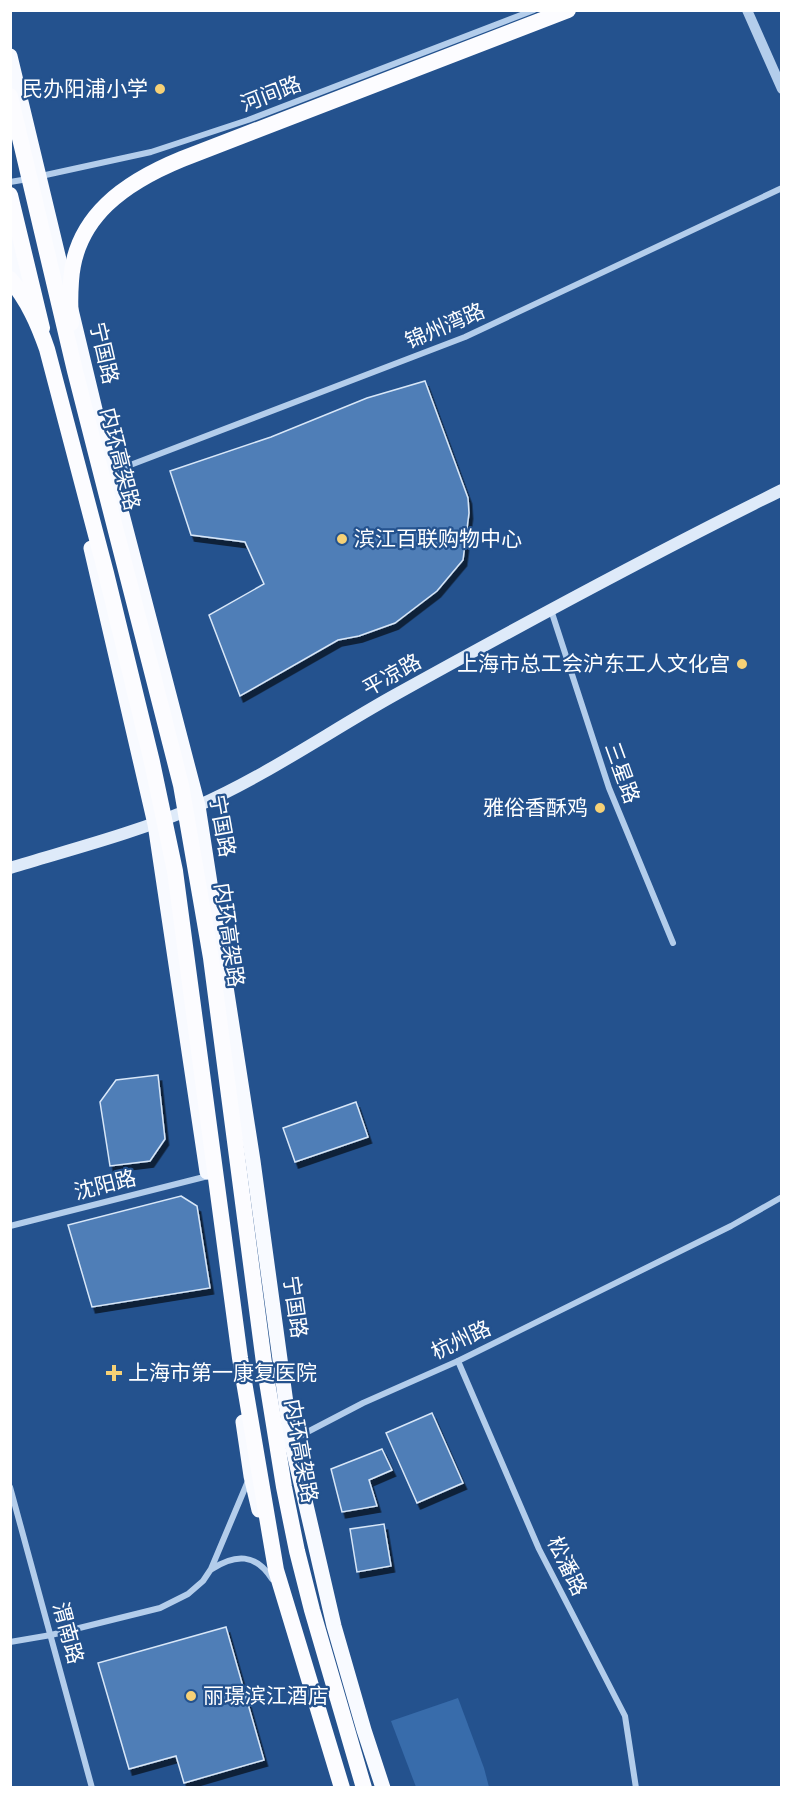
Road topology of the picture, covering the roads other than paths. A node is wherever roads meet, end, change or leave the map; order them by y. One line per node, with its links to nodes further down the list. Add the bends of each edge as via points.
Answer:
1 (534, 10): 7 (street, 河间路, via 248,120 152,152)
2 (568, 10): 14 (highway, bridge, via 182,159 128,185 94,217 75,255 71,321)
3 (747, 10): 5 (street)
4 (10, 56): 7 (main road, 宁国路)
5 (782, 89)
6 (10, 96): 14 (highway, 内环高架路, bridge)
7 (41, 176): 8 (street, 河间路); 15 (main road, 宁国路)
8 (10, 182)
9 (782, 188): 15 (street, 锦州湾路, via 465,337)
10 (10, 195): 13 (highway, 内环高架路, bridge)
11 (10, 240): 19 (main road, via 80,498)
12 (10, 279): 13 (highway, bridge, via 36,318)
13 (47, 349): 36 (highway, 内环高架路, bridge, via 106,573 175,871 240,1358 276,1570)
14 (75, 371): 37 (highway, 内环高架路, bridge, via 181,785 211,958 284,1487 312,1610)
15 (111, 472): 18 (main road, 宁国路)
16 (782, 490): 17 (main road, 平凉路)
17 (551, 609): 18 (main road, 平凉路); 21 (street, 三星路, via 609,788)
18 (198, 806): 19 (main road, 平凉路); 26 (main road, 宁国路, via 254,1161)
19 (155, 824): 20 (main road, 平凉路); 22 (main road)
20 (10, 868)
21 (673, 943)
22 (208, 1176): 24 (street, 沈阳路); 29 (main road)
23 (782, 1197): 25 (street, 杭州路)
24 (10, 1226)
25 (458, 1361): 26 (street, 杭州路); 39 (street, 松潘路, via 539,1549 625,1716)
26 (291, 1440): 27 (street, 杭州路); 38 (main road, 宁国路, via 334,1626)
27 (275, 1454)
28 (267, 1461): 29 (street)
29 (251, 1476): 31 (street); 32 (main road)
30 (10, 1487): 33 (street, 渭南路)
31 (211, 1569): 32 (street, via 240,1557 267,1571); 33 (street, via 203,1581 160,1608)
32 (276, 1585): 36 (main road)
33 (51, 1635): 34 (street); 35 (street, 渭南路)
34 (10, 1642)
35 (92, 1788)
36 (340, 1788)
37 (364, 1788)
38 (383, 1788)
39 (636, 1788)

